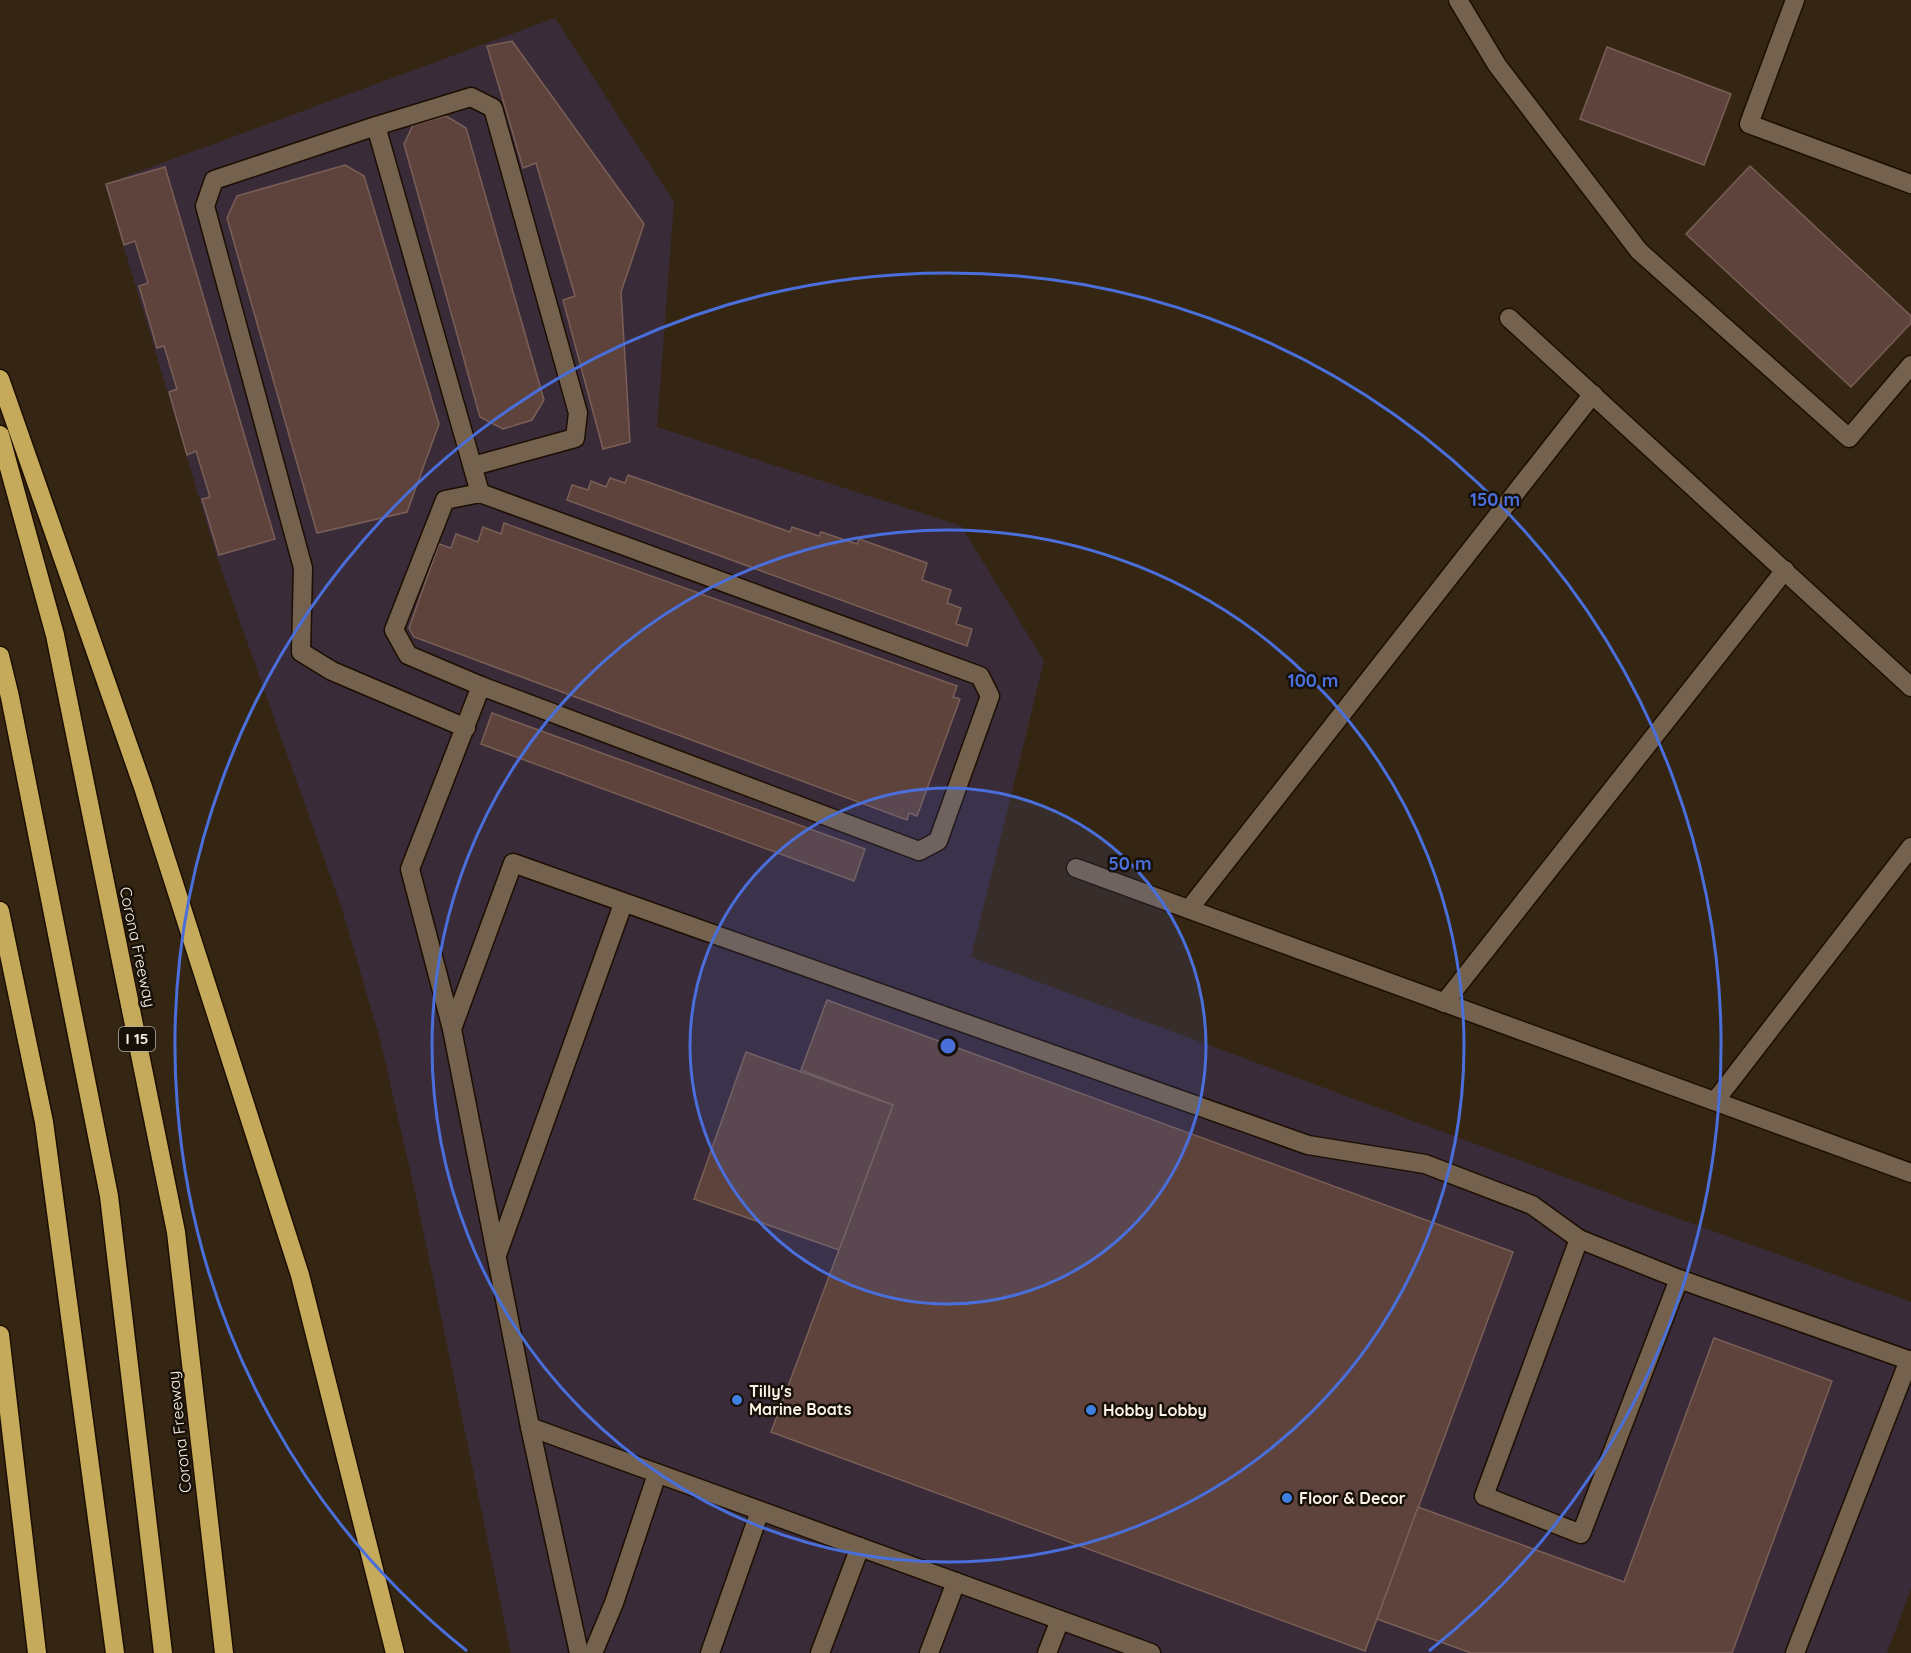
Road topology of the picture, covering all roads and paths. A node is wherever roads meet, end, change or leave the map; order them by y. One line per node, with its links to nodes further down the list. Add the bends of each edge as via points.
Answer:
1 (1458, 0): 6 (lane, via 1497,65 1639,251 1849,438)
2 (1795, 0): 4 (lane, via 1749,124)
3 (376, 126): 10 (lane); 10 (lane, via 471,97 493,108 578,413 575,438); 16 (lane, via 214,180 205,206 303,568 301,652 332,671)
4 (1911, 184)
5 (1509, 318): 8 (lane)
6 (1911, 365)
7 (0, 379): 41 (highway, via 143,787 300,1275)
8 (1593, 394): 12 (lane); 20 (lane)
9 (0, 435): 40 (highway, Corona Freeway / I 15, via 55,635 176,1232)
10 (472, 466): 11 (lane)
11 (480, 493): 14 (lane, via 445,500 394,630 408,655); 14 (lane, via 980,676 990,696 938,841 919,851)
12 (1785, 570): 15 (lane); 22 (lane)
13 (0, 656): 39 (highway, via 109,1196)
14 (481, 686): 16 (lane)
15 (1911, 687)
16 (466, 728): 23 (lane, via 410,869)
17 (1911, 847): 24 (lane)
18 (1076, 868): 20 (lane)
19 (623, 904): 23 (lane, via 513,863); 26 (lane, via 1308,1145 1425,1164 1532,1205); 27 (lane)
20 (1189, 909): 22 (lane)
21 (0, 910): 38 (highway, via 44,1122)
22 (1444, 1002): 24 (lane)
23 (452, 1029): 27 (lane)
24 (1715, 1101): 25 (lane)
25 (1911, 1173)
26 (1579, 1239): 28 (lane); 28 (lane, via 1484,1496 1581,1534)
27 (496, 1257): 31 (lane)
28 (1679, 1278): 30 (lane)
29 (0, 1335): 37 (highway)
30 (1910, 1361): 49 (lane)
31 (530, 1427): 32 (lane); 42 (lane)
32 (657, 1474): 33 (lane); 43 (lane)
33 (760, 1511): 34 (lane); 44 (lane)
34 (860, 1547): 35 (lane); 45 (lane)
35 (956, 1582): 36 (lane); 46 (lane)
36 (1060, 1620): 47 (lane); 48 (lane)
37 (37, 1653)
38 (115, 1653)
39 (163, 1653)
40 (224, 1653)
41 (395, 1653)
42 (579, 1653)
43 (593, 1653)
44 (710, 1653)
45 (820, 1653)
46 (929, 1653)
47 (1047, 1653)
48 (1151, 1653)
49 (1795, 1653)

